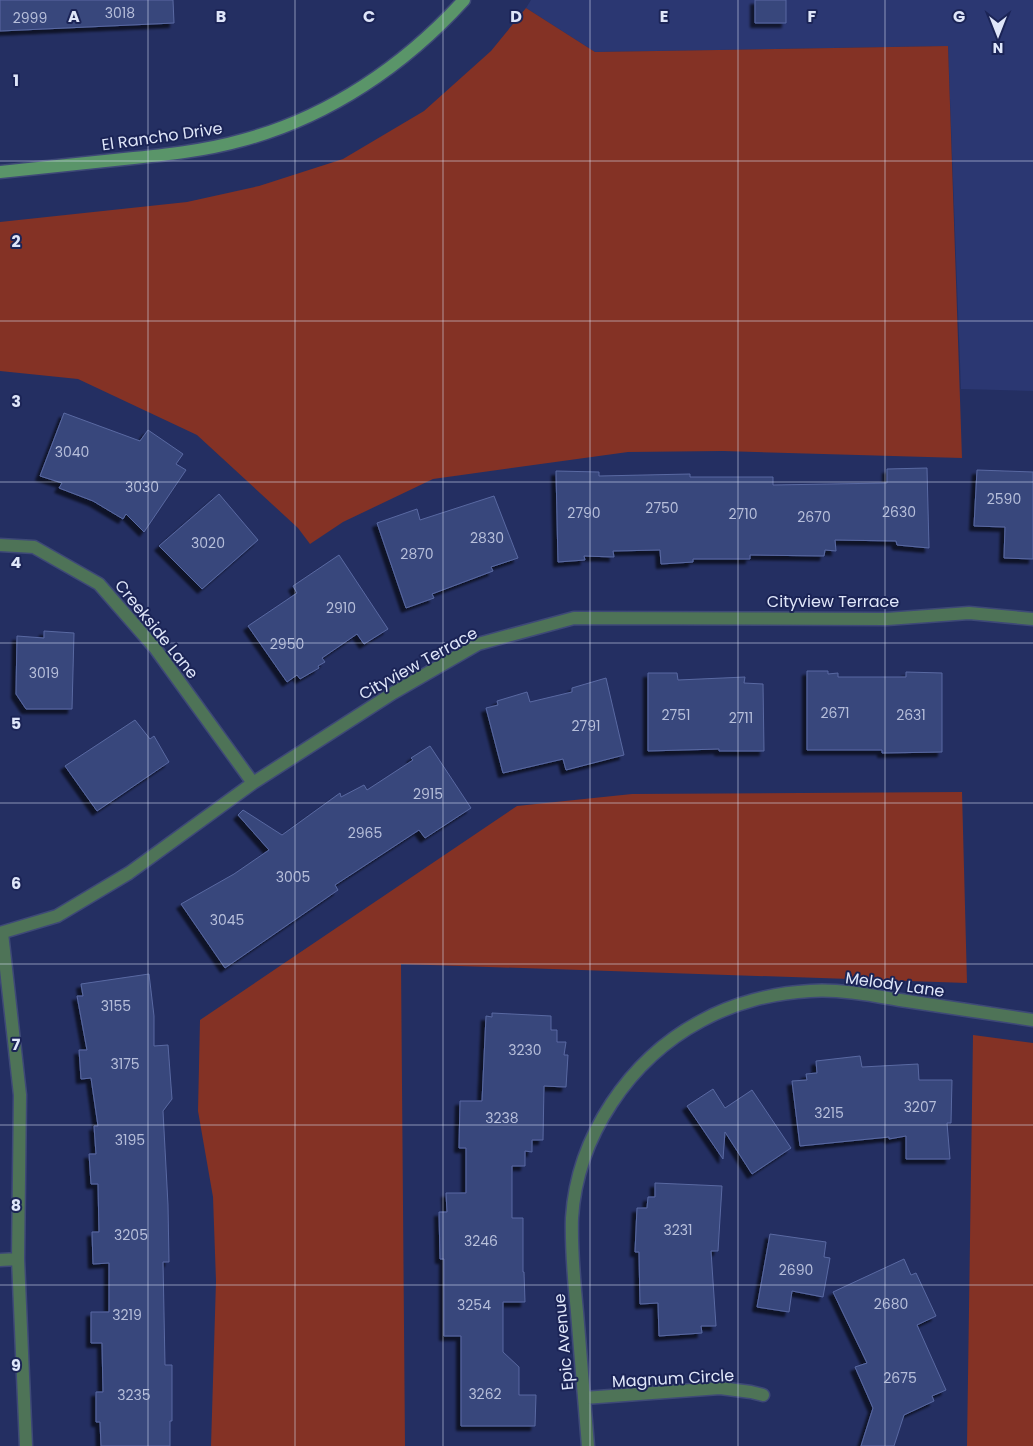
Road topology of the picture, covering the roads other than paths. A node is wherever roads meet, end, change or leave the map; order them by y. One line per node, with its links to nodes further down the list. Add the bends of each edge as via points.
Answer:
1 (464, 0): 2 (main road, El Rancho Drive, via 439,28 395,65 346,97 300,120 244,140 189,152)
2 (0, 172)
3 (0, 545): 5 (street, Creekside Lane, via 34,547 99,584 155,648)
4 (1033, 619): 5 (street, Cityview Terrace, via 969,612 887,619 574,618 478,644 393,693)
5 (252, 783): 6 (street, Cityview Terrace, via 129,873 57,916)
6 (1, 933): 9 (street, via 20,1095)
7 (1033, 1020): 8 (street, Melody Lane, via 854,993 812,990 744,1003 701,1020 665,1044 637,1070 617,1096 592,1138 580,1174 572,1216)
8 (572, 1236): 12 (street, Epic Avenue)
9 (18, 1259): 10 (street); 13 (street)
10 (0, 1260)
11 (763, 1395): 12 (street, Magnum Circle, via 720,1388)
12 (584, 1398): 14 (street, Epic Avenue)
13 (26, 1446)
14 (588, 1446)

